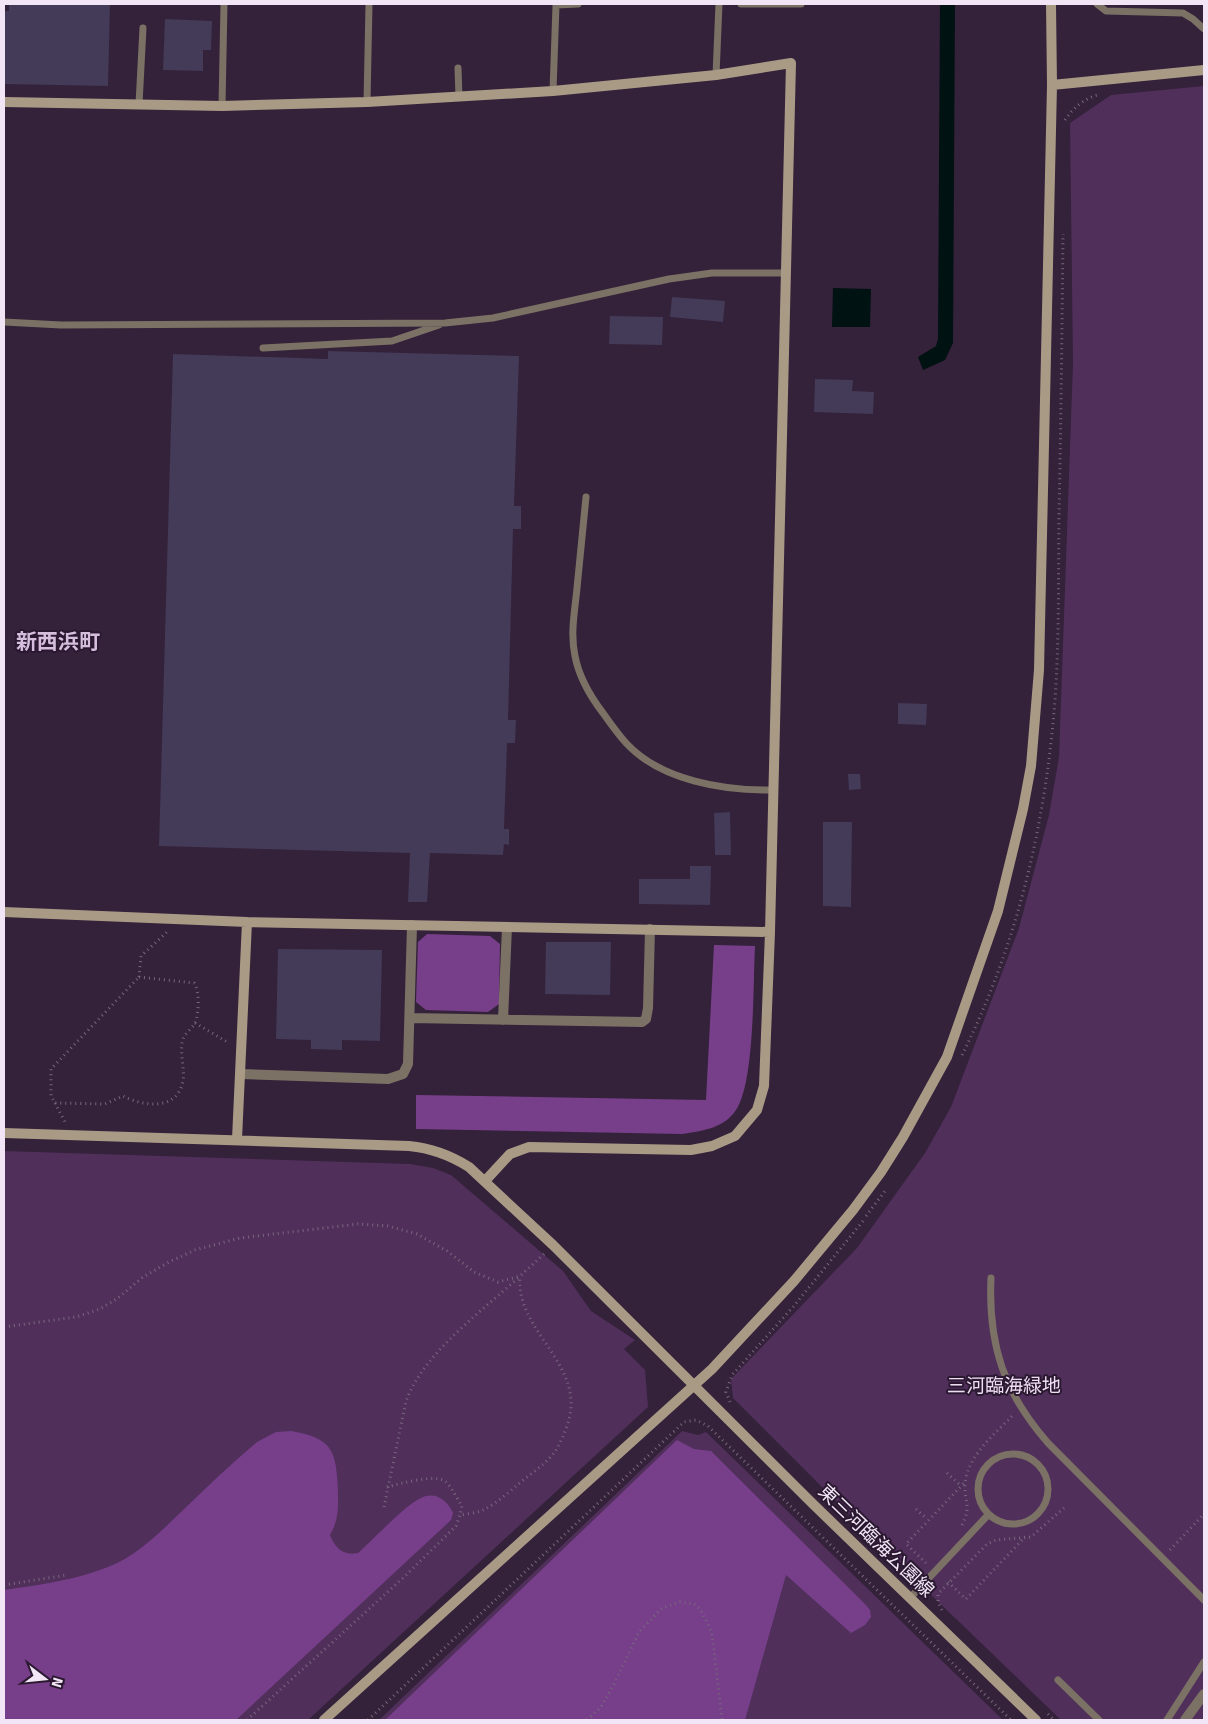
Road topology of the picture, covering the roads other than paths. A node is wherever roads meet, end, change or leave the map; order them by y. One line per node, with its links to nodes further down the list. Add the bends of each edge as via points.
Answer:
1 (224, 4): 20 (lane)
2 (368, 4): 18 (lane)
3 (578, 4): 15 (lane, via 556,6)
4 (719, 4): 13 (lane)
5 (741, 4): 6 (lane)
6 (801, 4)
7 (1051, 4): 14 (street)
8 (1097, 4): 10 (lane, via 1106,11 1183,14)
9 (142, 28): 19 (lane)
10 (1204, 30)
11 (458, 68): 16 (lane)
12 (1204, 70): 14 (street)
13 (716, 76): 15 (street); 21 (street, via 791,63)
14 (1052, 85): 40 (street, via 1039,670 1031,766 998,911 947,1057 903,1137 853,1210 794,1282)
15 (553, 91): 16 (street)
16 (459, 97): 18 (street)
17 (4, 102): 19 (street)
18 (367, 102): 20 (street)
19 (139, 104): 20 (street)
20 (222, 106)
21 (786, 272): 23 (lane, via 712,273 493,318); 26 (street)
22 (4, 322): 23 (lane, via 60,325)
23 (445, 323): 24 (lane, via 392,341)
24 (262, 348)
25 (586, 498): 26 (lane, via 572,631 581,678 593,700 627,744 646,759 673,773 697,784)
26 (774, 790): 32 (street)
27 (4, 912): 28 (street)
28 (247, 922): 29 (street); 35 (street)
29 (412, 925): 30 (street); 33 (street)
30 (507, 927): 31 (street); 34 (street)
31 (650, 929): 32 (street); 34 (street, via 648,1008 642,1022)
32 (770, 932): 38 (street, via 764,1086 757,1110 735,1136 712,1146 691,1150 520,1149 510,1154)
33 (410, 1018): 34 (street); 35 (street, via 408,1064 399,1077)
34 (503, 1020)
35 (241, 1074): 37 (street)
36 (4, 1133): 37 (street, 東三河臨海公園線)
37 (237, 1139): 38 (street, 東三河臨海公園線, via 422,1147 458,1160)
38 (485, 1181): 40 (street, 東三河臨海公園線)
39 (991, 1278): 43 (lane, via 990,1308 1000,1367 1027,1419)
40 (695, 1385): 42 (street, 東三河臨海公園線); 47 (street)
41 (988, 1515): 41 (lane, via 978,1489 988,1464 1009,1454 1023,1455 1036,1462 1048,1482 1048,1494 1041,1511 1029,1521 1018,1524 1002,1523); 42 (lane)
42 (910, 1598): 48 (street, 東三河臨海公園線)
43 (1204, 1600)
44 (1204, 1662): 50 (lane)
45 (1058, 1680): 49 (lane)
46 (1204, 1694): 51 (street)
47 (324, 1720)
48 (1036, 1720)
49 (1099, 1720)
50 (1167, 1720)
51 (1185, 1720)

